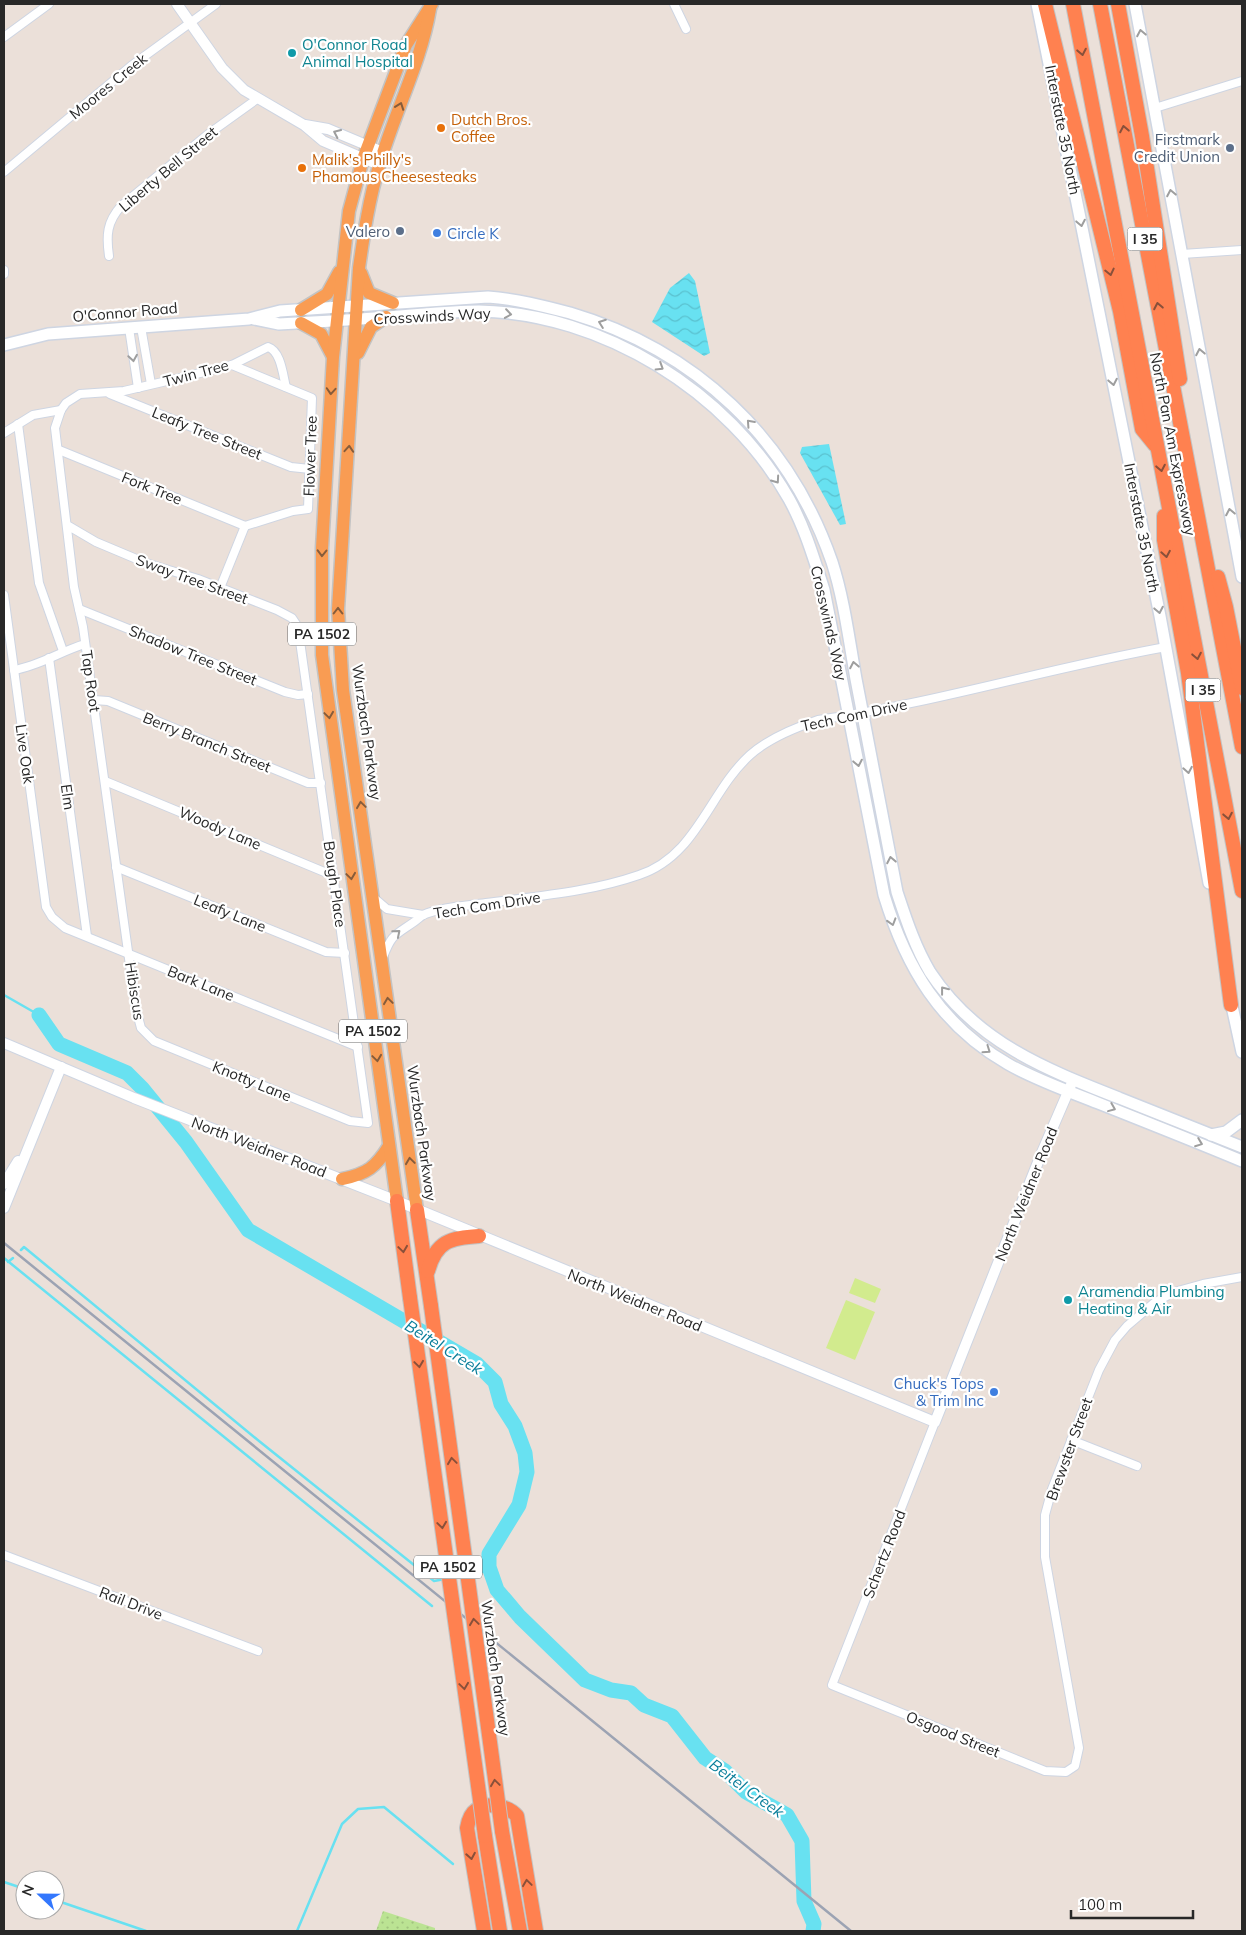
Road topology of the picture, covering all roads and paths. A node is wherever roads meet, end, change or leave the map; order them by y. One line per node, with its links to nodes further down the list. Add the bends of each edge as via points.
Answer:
1 (48, 4): 14 (street)
2 (177, 4): 12 (street)
3 (216, 4): 12 (street, Moores Creek)
4 (674, 4): 13 (street)
5 (1037, 4): 67 (main road, Interstate 35 North, one-way to 67)
6 (1044, 4): 52 (highway, one-way to 52, via 1117,302 1142,429)
7 (1073, 4): 52 (highway, North Pan Am Expressway / I 35, one-way to 52)
8 (1100, 4): 55 (highway, North Pan Am Expressway / I 35, one-way to 8)
9 (1118, 4): 55 (highway, via 1177,348)
10 (1135, 4): 17 (main road, one-way to 10)
11 (431, 5): 19 (highway, via 406,45); 20 (highway, one-way to 11, via 420,50)
12 (190, 23): 16 (street, via 232,80); 23 (street, Moores Creek, via 131,66)
13 (686, 29)
14 (4, 37)
15 (1242, 81): 17 (street)
16 (257, 99): 18 (street); 26 (street, Liberty Bell Street, via 207,135 121,206 108,226)
17 (1155, 108): 25 (main road, one-way to 17)
18 (304, 124): 19 (street, one-way to 18, via 328,128); 21 (street, via 322,141)
19 (368, 146): 20 (street); 21 (highway)
20 (383, 152): 22 (highway)
21 (363, 159): 22 (street); 27 (highway, via 349,211)
22 (379, 165): 28 (highway)
23 (4, 172)
24 (1242, 250): 25 (street)
25 (1182, 254): 60 (main road, one-way to 25)
26 (109, 256)
27 (342, 265): 33 (highway); 34 (highway, via 327,294)
28 (360, 268): 31 (highway, via 369,293); 32 (highway)
29 (4, 270): 30 (street)
30 (4, 274)
31 (393, 303): 32 (main road, Crosswinds Way); 36 (main road, Crosswinds Way, via 511,298)
32 (358, 306): 33 (main road, O'Connor Road); 37 (highway, Wurzbach Parkway / PA 1502)
33 (338, 314): 34 (main road, O'Connor Road); 37 (main road, Crosswinds Way); 42 (highway, PA 1502)
34 (301, 317): 38 (main road, O'Connor Road, via 279,324 249,319); 42 (highway, via 322,334)
35 (386, 317): 37 (main road, Crosswinds Way); 40 (main road, Crosswinds Way, one-way to 40, via 455,312 508,313); 43 (highway, via 371,327)
36 (584, 318): 40 (main road); 74 (main road, Crosswinds Way, one-way to 36, via 832,562 801,493 776,453 725,397 687,367 642,340)
37 (357, 320): 43 (highway, Wurzbach Parkway / PA 1502)
38 (141, 327): 39 (main road, O'Connor Road); 45 (street)
39 (129, 328): 41 (main road, O'Connor Road, via 48,334); 47 (street, one-way to 47)
40 (580, 331): 75 (main road, Crosswinds Way, one-way to 75, via 648,360 689,387 734,426 777,481 818,568)
41 (4, 345)
42 (333, 357): 102 (highway, PA 1502, one-way to 102, via 322,548 322,655)
43 (354, 363): 82 (highway, Wurzbach Parkway / PA 1502, one-way to 43, via 338,642)
44 (232, 365): 45 (street, Twin Tree); 46 (street); 46 (street, Twin Tree, via 263,348 271,348 278,357)
45 (151, 384): 47 (street, Twin Tree)
46 (286, 387): 54 (street, Flower Tree, via 311,398)
47 (138, 388): 48 (street, Twin Tree)
48 (106, 392): 49 (street, Twin Tree, via 73,396); 54 (street, Leafy Tree Street, via 291,467)
49 (61, 410): 50 (street, via 44,411); 53 (street, Tap Root, via 55,428)
50 (18, 424): 51 (street); 68 (street, via 39,583)
51 (4, 433)
52 (1157, 449): 56 (highway, North Pan Am Expressway / I 35, one-way to 56)
53 (59, 450): 58 (street, Tap Root); 59 (street, Fork Tree)
54 (310, 469): 59 (street, Flower Tree, via 308,509)
55 (1190, 474): 57 (highway, North Pan Am Expressway / I 35)
56 (1165, 488): 81 (highway, North Pan Am Expressway / I 35, one-way to 81); 91 (highway, one-way to 91, via 1164,540 1188,672)
57 (1193, 489): 71 (highway, via 1226,607); 76 (highway, North Pan Am Expressway / I 35)
58 (67, 525): 62 (street, Sway Tree Street, via 96,542 146,563); 64 (street, Tap Root)
59 (245, 526): 62 (street)
60 (1239, 543): 61 (main road)
61 (1242, 577)
62 (220, 588): 66 (street, Sway Tree Street, via 292,618 298,627)
63 (4, 595): 70 (street, Live Oak)
64 (79, 609): 65 (street, Tap Root); 72 (street, Shadow Tree Street, via 285,692)
65 (85, 644): 68 (street); 73 (street, Tap Root)
66 (302, 646): 72 (street, Bough Place)
67 (1166, 647): 74 (street, Tech Com Drive, via 1084,662 974,690); 91 (main road, Interstate 35 North, one-way to 91)
68 (63, 651): 69 (street)
69 (50, 658): 70 (street); 85 (street, Elm)
70 (14, 670): 83 (street, Live Oak)
71 (1242, 688)
72 (308, 694): 78 (street, Bough Place)
73 (94, 700): 77 (street, Tap Root); 78 (street, Berry Branch Street, via 108,701 308,783)
74 (863, 712): 75 (street, Tech Com Drive); 89 (main road, Crosswinds Way, one-way to 74, via 909,928 897,892)
75 (849, 716): 84 (street, Tech Com Drive, via 818,720 764,744 721,789 696,832 684,845 644,874 610,885); 90 (main road, Crosswinds Way, one-way to 90, via 884,895 896,934)
76 (1242, 747)
77 (105, 781): 79 (street, Tap Root); 80 (street, Woody Lane)
78 (321, 783): 80 (street, Bough Place)
79 (116, 867): 86 (street, Leafy Lane, via 326,952); 87 (street, Tap Root)
80 (334, 876): 86 (street, Bough Place)
81 (1242, 891)
82 (373, 897): 84 (street, Tech Com Drive, via 387,909); 88 (highway, Wurzbach Parkway / PA 1502)
83 (49, 912): 85 (street, Bark Lane, via 65,928)
84 (423, 915): 88 (street, Tech Com Drive, one-way to 84, via 395,932)
85 (87, 936): 87 (street, Bark Lane)
86 (345, 953): 94 (street, Bough Place)
87 (128, 954): 92 (street, Hibiscus); 94 (street, Bark Lane)
88 (382, 959): 110 (highway, Wurzbach Parkway / PA 1502, one-way to 88)
89 (930, 971): 90 (main road); 97 (main road, Crosswinds Way, one-way to 89, via 1032,1062 993,1038 959,1008)
90 (919, 979): 98 (main road, Crosswinds Way, one-way to 98, via 956,1025 986,1050 1024,1072)
91 (1231, 1005): 95 (main road, Interstate 35 North)
92 (141, 1028): 100 (street, Knotty Lane, via 154,1041 350,1121)
93 (4, 1043): 96 (street, North Weidner Road)
94 (358, 1047): 100 (street, Bough Place)
95 (1242, 1052)
96 (61, 1067): 104 (street); 106 (street, North Weidner Road)
97 (1073, 1080): 98 (street, North Weidner Road); 101 (main road)
98 (1068, 1091): 105 (main road, one-way to 105); 114 (street, North Weidner Road)
99 (1242, 1120): 101 (main road, via 1226,1132)
100 (368, 1123)
101 (1211, 1134): 103 (main road)
102 (389, 1146): 106 (highway, via 370,1170); 108 (highway, PA 1502)
103 (1242, 1147)
104 (25, 1152): 107 (street); 109 (street)
105 (1242, 1161)
106 (342, 1179): 108 (street, North Weidner Road)
107 (4, 1184)
108 (396, 1201): 110 (street, North Weidner Road); 122 (highway, PA 1502, one-way to 122, bridge)
109 (4, 1208)
110 (417, 1210): 111 (street, North Weidner Road); 112 (highway, Wurzbach Parkway / PA 1502)
111 (480, 1236): 112 (highway, via 444,1244 433,1255); 114 (street, North Weidner Road)
112 (427, 1277): 123 (highway, Wurzbach Parkway / PA 1502, one-way to 112, bridge, via 502,1831)
113 (1242, 1277): 115 (street, Brewster Street, via 1174,1292 1142,1312 1115,1340 1107,1354)
114 (935, 1422): 119 (street, Schertz Road)
115 (1071, 1440): 116 (street); 120 (street, Brewster Street, via 1045,1515 1044,1543 1078,1736)
116 (1138, 1466)
117 (4, 1555): 118 (street, Rail Drive)
118 (258, 1651)
119 (832, 1685): 120 (street, Osgood Street, via 1045,1771 1066,1772)
120 (1075, 1766)
121 (484, 1931): 124 (highway, one-way to 121, via 517,1816 508,1808 491,1806 476,1810 467,1828)
122 (500, 1931)
123 (520, 1931)
124 (536, 1931)

